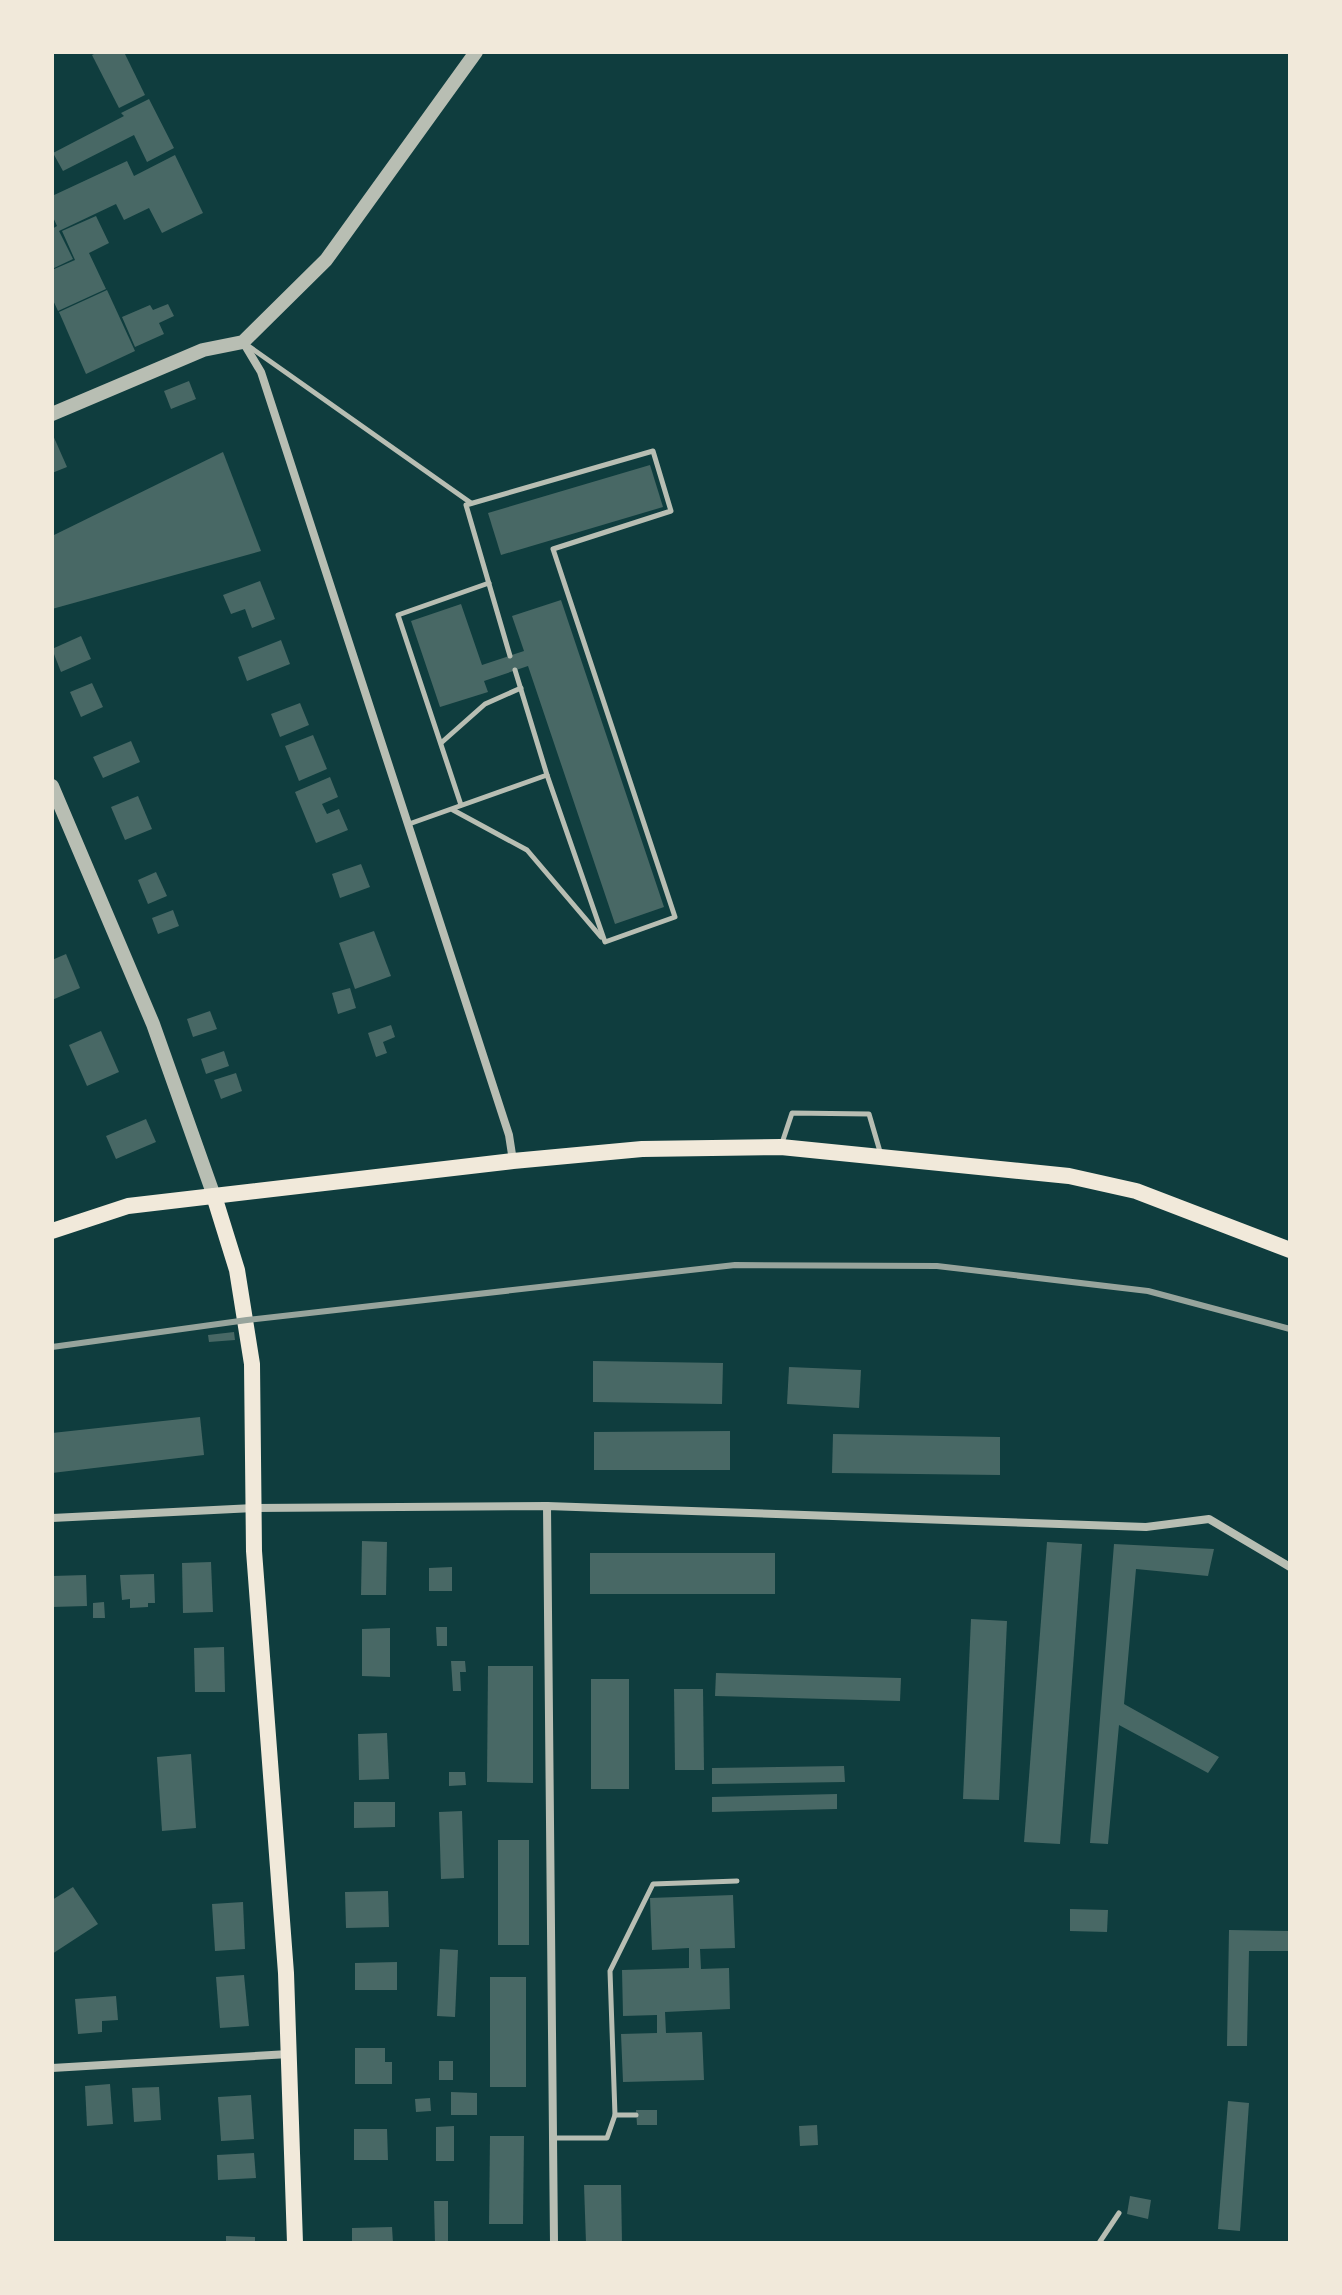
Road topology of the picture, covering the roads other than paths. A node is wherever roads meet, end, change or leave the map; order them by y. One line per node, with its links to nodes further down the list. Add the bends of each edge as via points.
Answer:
1 (476, 52): 2 (street, via 326,260)
2 (243, 342): 3 (street, via 203,350); 4 (lane); 14 (street, via 261,372)
3 (52, 414)
4 (471, 504): 5 (lane, via 466,505); 15 (lane, via 653,451 671,511 553,549 675,917)
5 (489, 583): 6 (lane); 9 (lane, via 398,615)
6 (510, 656)
7 (515, 670): 8 (lane)
8 (521, 688): 9 (lane, via 485,704); 10 (lane)
9 (441, 743): 12 (lane)
10 (547, 775): 12 (lane); 15 (lane)
11 (52, 786): 19 (street, via 153,1024)
12 (461, 805): 13 (lane)
13 (452, 810): 14 (lane); 15 (lane, via 527,850)
14 (408, 825): 18 (street)
15 (605, 942)
16 (781, 1147): 17 (main road); 17 (lane, via 792,1113 869,1114); 18 (main road, via 642,1149)
17 (881, 1155): 21 (main road, via 1069,1176 1136,1191)
18 (513, 1161): 19 (main road)
19 (214, 1196): 20 (main road, via 128,1206); 23 (main road, via 247,1320)
20 (52, 1231)
21 (1290, 1250)
22 (547, 1506): 23 (street); 25 (street, via 1146,1527 1209,1519); 31 (street)
23 (254, 1508): 24 (street); 27 (main road)
24 (52, 1518)
25 (1290, 1567)
26 (737, 1881): 29 (lane, via 653,1884 610,1971)
27 (289, 2054): 28 (street); 33 (main road)
28 (52, 2068)
29 (615, 2115): 30 (lane); 31 (lane, via 607,2138)
30 (636, 2115)
31 (553, 2138): 34 (street)
32 (1119, 2213): 35 (lane)
33 (295, 2243)
34 (554, 2243)
35 (1099, 2243)

